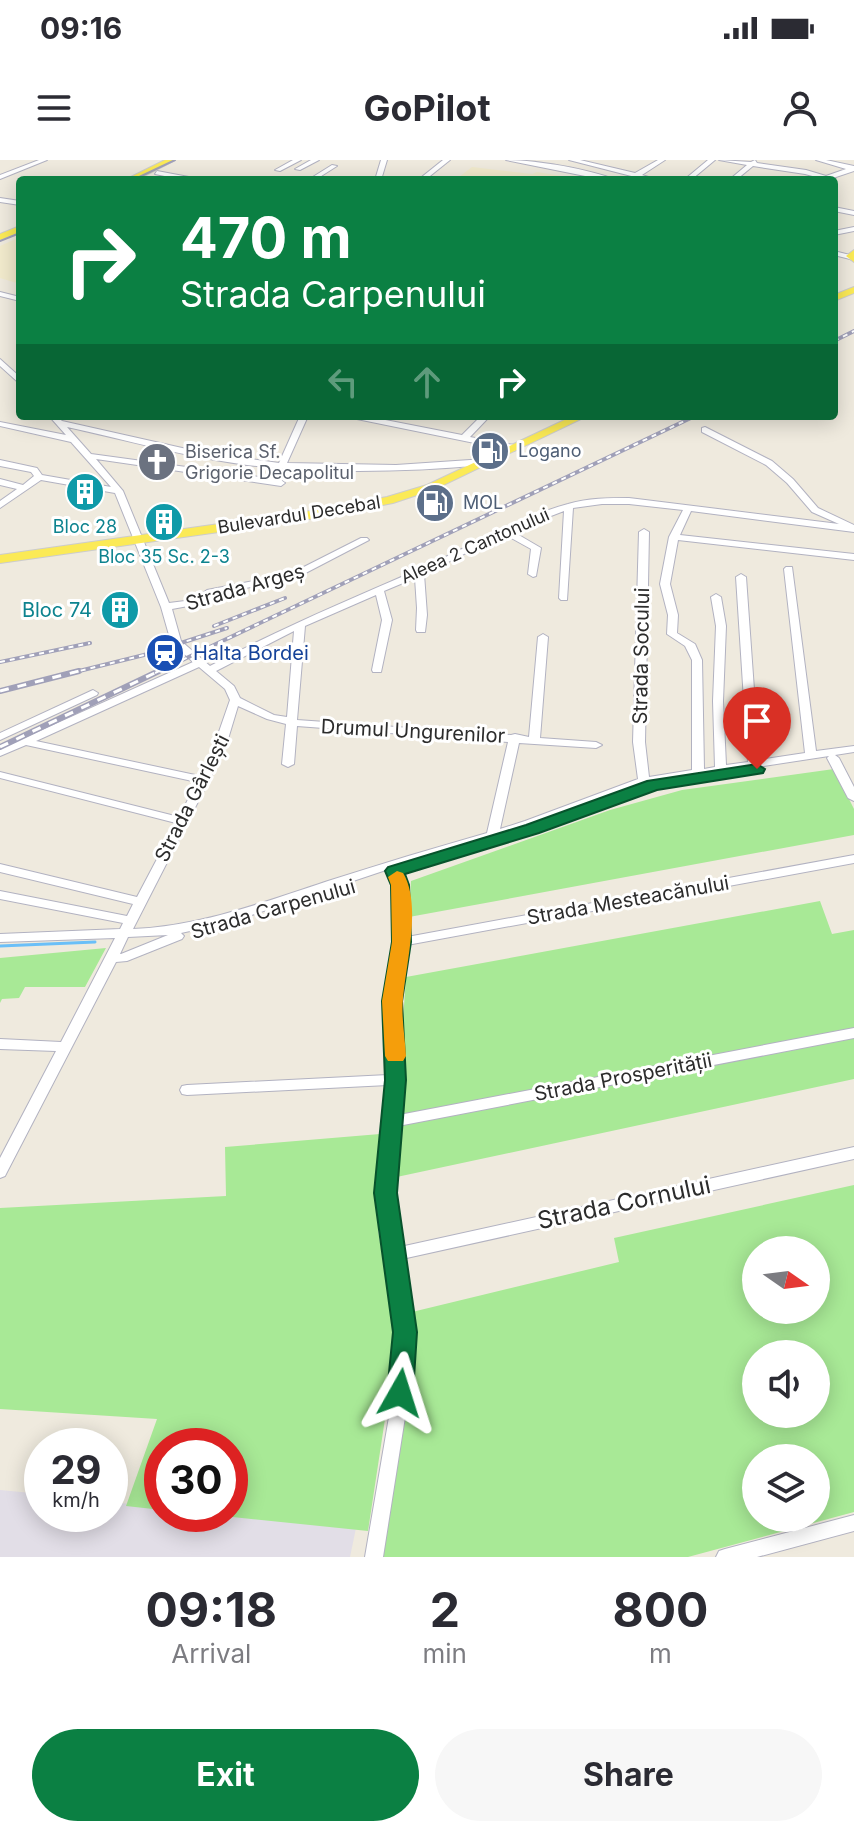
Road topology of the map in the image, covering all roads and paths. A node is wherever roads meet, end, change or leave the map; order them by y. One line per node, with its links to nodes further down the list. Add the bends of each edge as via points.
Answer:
1 (44, 160): 32 (street)
2 (171, 160): 21 (main road)
3 (184, 160): 18 (main road)
4 (298, 160): 19 (street)
5 (316, 160): 17 (street)
6 (447, 160): 25 (street)
7 (509, 160): 15 (street)
8 (571, 160): 15 (street); 20 (street)
9 (662, 160): 20 (street)
10 (712, 160): 28 (street)
11 (722, 160): 13 (street)
12 (819, 160): 16 (street)
13 (755, 162): 29 (street); 30 (street)
14 (334, 166): 24 (street)
15 (556, 167): 26 (street)
16 (854, 168): 31 (street)
17 (298, 169)
18 (157, 173): 22 (main road); 23 (street)
19 (275, 174)
20 (637, 175): 27 (street)
21 (137, 176)
22 (150, 176)
23 (173, 176)
24 (318, 176)
25 (426, 176)
26 (595, 176)
27 (640, 176)
28 (692, 176)
29 (737, 176)
30 (811, 176)
31 (831, 176)
32 (0, 177)
33 (0, 361): 35 (street)
34 (16, 370): 35 (street)
35 (11, 373): 36 (street)
36 (16, 378)
37 (57, 420): 45 (street); 50 (street, via 211,456)
38 (302, 420): 50 (street)
39 (394, 420): 44 (street)
40 (482, 420): 44 (street)
41 (574, 420): 46 (main road, Bulevardul Decebal)
42 (0, 424): 45 (street)
43 (705, 430): 59 (street, via 769,463 815,510)
44 (465, 437): 46 (street)
45 (75, 440): 47 (street)
46 (514, 448): 48 (main road, Bulevardul Decebal)
47 (90, 456): 53 (street); 55 (street)
48 (485, 462): 50 (street, via 390,468); 63 (main road, Bulevardul Decebal, via 389,500)
49 (0, 463): 51 (street, via 34,470)
50 (282, 465)
51 (39, 477): 54 (street); 55 (street)
52 (0, 482): 54 (street)
53 (281, 483)
54 (21, 487): 56 (street)
55 (119, 491): 63 (street)
56 (0, 505)
57 (569, 506): 58 (street, Aleea 2 Cantonului, via 609,499); 60 (street, Aleea 2 Cantonului); 73 (street)
58 (688, 509): 59 (street, Aleea 2 Cantonului); 62 (street)
59 (854, 528)
60 (505, 531): 68 (street, Aleea 2 Cantonului); 69 (street, via 536,548)
61 (644, 532): 98 (street, Strada Socului, via 639,742)
62 (674, 537): 65 (street); 95 (street, via 665,584 672,634 694,647 697,660)
63 (137, 540): 66 (main road, Bulevardul Decebal); 74 (street)
64 (364, 540): 74 (street, Strada Argeș, via 293,576)
65 (854, 557)
66 (0, 559)
67 (789, 569): 90 (street)
68 (419, 573): 71 (street, Aleea 2 Cantonului); 76 (street, via 425,610)
69 (533, 574)
70 (741, 577): 93 (street)
71 (376, 591): 75 (street, Aleea 2 Cantonului); 79 (street, via 387,611)
72 (716, 597): 94 (street, via 721,626)
73 (564, 598)
74 (166, 607): 78 (street, via 176,642)
75 (300, 625): 78 (street, Aleea 2 Cantonului); 82 (street)
76 (421, 630)
77 (543, 637): 85 (street)
78 (203, 667): 81 (street, via 230,688); 86 (street, Aleea 2 Cantonului)
79 (377, 670)
80 (93, 693): 83 (street)
81 (235, 700): 82 (street, Drumul Ungurenilor); 97 (street, Strada Gârlești)
82 (290, 722): 84 (street, Drumul Ungurenilor); 92 (street)
83 (0, 737)
84 (515, 737): 85 (street, Drumul Ungurenilor); 101 (street)
85 (534, 738): 87 (street, Drumul Ungurenilor)
86 (25, 742): 89 (street, Aleea 2 Cantonului); 97 (street)
87 (596, 745)
88 (854, 752): 90 (street, Strada Carpenului); 91 (street, Strada Carpenului)
89 (0, 753)
90 (811, 756): 93 (street, Strada Carpenului)
91 (833, 758): 99 (street); 104 (street, Strada Carpenului, via 653,785)
92 (288, 764)
93 (754, 764): 94 (street, Strada Carpenului)
94 (721, 769): 95 (street, Strada Carpenului)
95 (698, 771): 98 (street, Strada Carpenului)
96 (0, 775): 100 (street)
97 (204, 780): 100 (street, Strada Gârlești)
98 (644, 781): 101 (street, Strada Carpenului)
99 (854, 798)
100 (182, 821): 106 (street, Strada Gârlești)
101 (492, 836): 107 (street, Strada Carpenului, via 227,919 163,932)
102 (854, 859): 109 (street, Strada Mesteacănului)
103 (0, 868): 106 (street)
104 (394, 871): 109 (street, via 400,885); 110 (street, Strada Carpenului, via 310,901)
105 (0, 895): 107 (street)
106 (139, 901): 107 (street, Strada Gârlești)
107 (126, 926): 108 (street); 110 (street, Strada Gârlești)
108 (0, 938)
109 (401, 942): 114 (street, via 392,1001)
110 (110, 958): 113 (street, Strada Gârlești)
111 (854, 1033): 116 (street, Strada Prosperității)
112 (0, 1044): 113 (street)
113 (65, 1047): 118 (street, Strada Gârlești)
114 (395, 1080): 115 (street); 116 (street)
115 (187, 1090)
116 (392, 1122): 119 (street, via 385,1193)
117 (854, 1153): 119 (street, Strada Cornului)
118 (0, 1172)
119 (394, 1255): 121 (street, via 404,1360)
120 (854, 1523): 122 (street)
121 (374, 1557)
122 (725, 1557)

